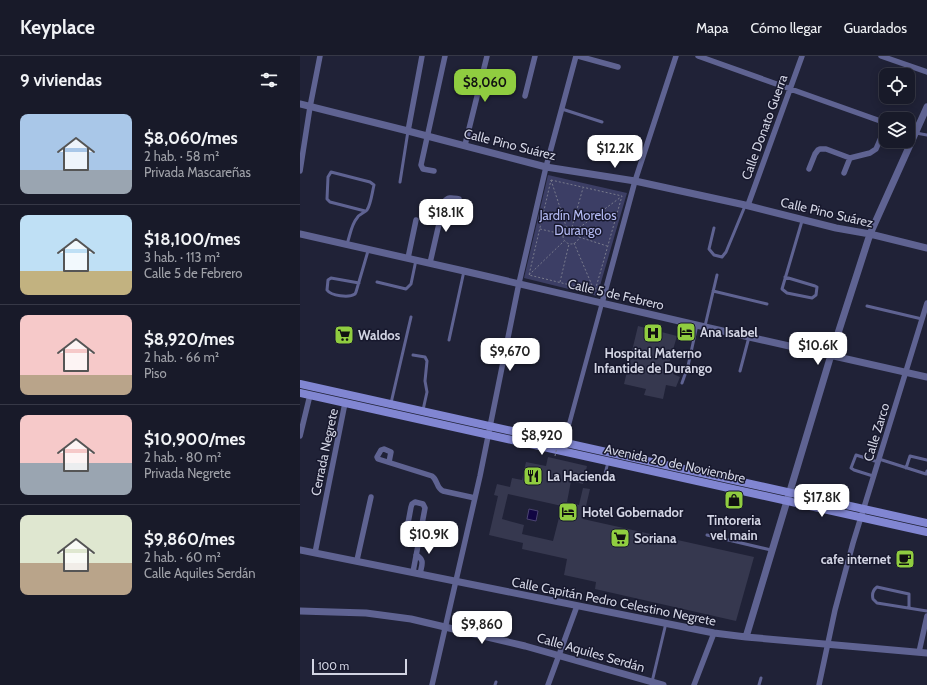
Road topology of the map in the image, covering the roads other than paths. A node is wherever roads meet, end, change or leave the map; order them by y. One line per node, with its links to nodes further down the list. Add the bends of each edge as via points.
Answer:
1 (320, 56): 16 (street)
2 (422, 56): 21 (street)
3 (445, 56): 24 (street)
4 (487, 56): 26 (street)
5 (535, 56): 14 (street)
6 (577, 56): 11 (street); 18 (street)
7 (676, 56): 34 (street)
8 (698, 56): 13 (street)
9 (802, 56): 13 (street, Calle Donato Guerra)
10 (881, 56): 12 (street)
11 (618, 67)
12 (927, 72)
13 (789, 89): 19 (street); 36 (street, Calle Donato Guerra)
14 (525, 96)
15 (300, 104): 16 (street, Calle Pino Suárez)
16 (310, 107): 21 (street, Calle Pino Suárez); 30 (street)
17 (927, 107): 22 (street)
18 (562, 109): 20 (lane); 28 (street)
19 (879, 121)
20 (602, 122)
21 (408, 131): 24 (street, Calle Pino Suárez); 33 (lane)
22 (916, 133): 23 (lane); 42 (street)
23 (927, 135)
24 (428, 136): 26 (street, Calle Pino Suárez); 31 (street, via 421,165 423,169)
25 (879, 141): 27 (street, via 874,151)
26 (465, 146): 28 (street, Calle Pino Suárez)
27 (850, 158): 29 (street, via 820,149); 32 (street)
28 (546, 167): 34 (street, Calle Pino Suárez); 54 (street)
29 (809, 169)
30 (300, 171)
31 (434, 171)
32 (844, 173)
33 (400, 182)
34 (635, 182): 36 (street, Calle Pino Suárez); 56 (street)
35 (459, 199): 48 (street, via 447,198 444,202)
36 (746, 205): 39 (street, Calle Pino Suárez); 40 (lane, via 722,257 714,255 709,249)
37 (365, 211): 37 (lane, via 374,185 331,172 328,178 327,199); 43 (lane, via 357,217)
38 (416, 220): 46 (street)
39 (802, 220): 42 (street, Calle Pino Suárez); 51 (lane)
40 (714, 228)
41 (300, 234): 43 (street, Calle 5 de Febrero)
42 (870, 234): 44 (street, Calle Pino Suárez); 67 (street)
43 (347, 244): 45 (street, Calle 5 de Febrero)
44 (927, 248)
45 (369, 249): 46 (street, Calle 5 de Febrero); 53 (lane)
46 (408, 258): 47 (street, Calle 5 de Febrero)
47 (416, 260): 48 (street, Calle 5 de Febrero); 52 (lane, via 411,284 406,289)
48 (430, 263): 49 (street, Calle 5 de Febrero)
49 (464, 271): 54 (street, Calle 5 de Febrero); 65 (lane)
50 (717, 275): 55 (lane)
51 (785, 278): 51 (lane, via 816,286 816,295 812,298 787,293 782,288)
52 (377, 282)
53 (359, 283): 53 (lane, via 331,278 328,280 327,290 332,294 353,296)
54 (519, 283): 56 (street, Calle 5 de Febrero); 78 (street)
55 (713, 290): 58 (lane); 63 (lane)
56 (602, 303): 62 (street, Calle 5 de Febrero); 80 (street)
57 (927, 303): 61 (street, Calle Zarco)
58 (768, 304)
59 (867, 306): 61 (lane)
60 (411, 317): 76 (lane)
61 (922, 319): 69 (street, Calle Zarco)
62 (697, 326): 63 (street, Calle 5 de Febrero); 71 (lane)
63 (705, 327): 64 (street, Calle 5 de Febrero)
64 (749, 337): 67 (street, Calle 5 de Febrero); 68 (lane)
65 (449, 340)
66 (413, 355): 77 (lane, via 425,357 427,361 424,380 427,392)
67 (831, 355): 69 (street, Calle 5 de Febrero); 89 (street)
68 (740, 371)
69 (906, 372): 70 (street, Calle 5 de Febrero); 81 (street, Calle Zarco)
70 (927, 377)
71 (682, 383)
72 (300, 384): 76 (main road, Avenida 20 de Noviembre)
73 (300, 393): 74 (main road, Avenida 20 de Noviembre)
74 (310, 395): 75 (main road, Avenida 20 de Noviembre); 79 (street)
75 (345, 403): 78 (main road, Avenida 20 de Noviembre); 99 (street, Cerrada Negrete)
76 (390, 404): 77 (main road, Avenida 20 de Noviembre)
77 (423, 412): 78 (main road, Avenida 20 de Noviembre)
78 (489, 430): 80 (main road, Avenida 20 de Noviembre); 83 (main road, Avenida 20 de Noviembre); 91 (street)
79 (300, 436)
80 (562, 441): 89 (main road, Avenida 20 de Noviembre)
81 (878, 460): 85 (lane); 87 (street, Calle Zarco); 87 (lane, via 855,456 851,468)
82 (927, 460): 85 (lane, via 910,456)
83 (608, 461): 88 (lane); 89 (main road, Avenida 20 de Noviembre)
84 (389, 462): 91 (street, via 432,476 440,490)
85 (906, 468): 86 (lane, via 926,474)
86 (927, 471)
87 (873, 476): 92 (street, Calle Zarco)
88 (604, 478)
89 (789, 496): 92 (main road, Avenida 20 de Noviembre); 98 (street)
90 (371, 497): 100 (street)
91 (475, 498): 102 (street)
92 (862, 513): 93 (main road, Avenida 20 de Noviembre); 94 (main road, Avenida 20 de Noviembre); 112 (street, Calle Zarco)
93 (927, 523)
94 (927, 532)
95 (707, 535): 98 (lane)
96 (419, 540): 96 (street, via 425,508 423,504 415,502 411,507 406,534); 101 (street, via 416,555 423,562)
97 (300, 550): 99 (street, Calle Capitán Pedro Celestino Negrete)
98 (771, 550): 111 (street)
99 (315, 553): 100 (street, Calle Capitán Pedro Celestino Negrete)
100 (357, 560): 101 (street, Calle Capitán Pedro Celestino Negrete)
101 (416, 573): 102 (street, Calle Capitán Pedro Celestino Negrete)
102 (456, 581): 103 (street, Calle Capitán Pedro Celestino Negrete); 109 (street)
103 (576, 606): 108 (street, Calle Capitán Pedro Celestino Negrete); 115 (street)
104 (909, 608): 104 (lane, via 874,602 874,589 877,587 909,594); 106 (lane)
105 (300, 611): 109 (street, Calle Aquiles Serdán, via 381,614)
106 (927, 611)
107 (927, 616): 113 (street)
108 (666, 623): 110 (street, Calle Capitán Pedro Celestino Negrete); 117 (lane)
109 (446, 626): 115 (street, Calle Aquiles Serdán); 118 (street)
110 (714, 633): 111 (street, Calle Capitán Pedro Celestino Negrete); 121 (street)
111 (746, 637): 112 (street, Calle Capitán Pedro Celestino Negrete)
112 (828, 644): 113 (street, Calle Capitán Pedro Celestino Negrete); 123 (street, Calle Zarco)
113 (919, 652): 114 (street, Calle Capitán Pedro Celestino Negrete)
114 (927, 653)
115 (559, 655): 117 (street, Calle Aquiles Serdán); 119 (street)
116 (761, 678): 122 (lane)
117 (652, 682): 120 (street, Calle Aquiles Serdán)
118 (432, 685)
119 (548, 685)
120 (663, 685)
121 (694, 685)
122 (760, 685)
123 (819, 685)

